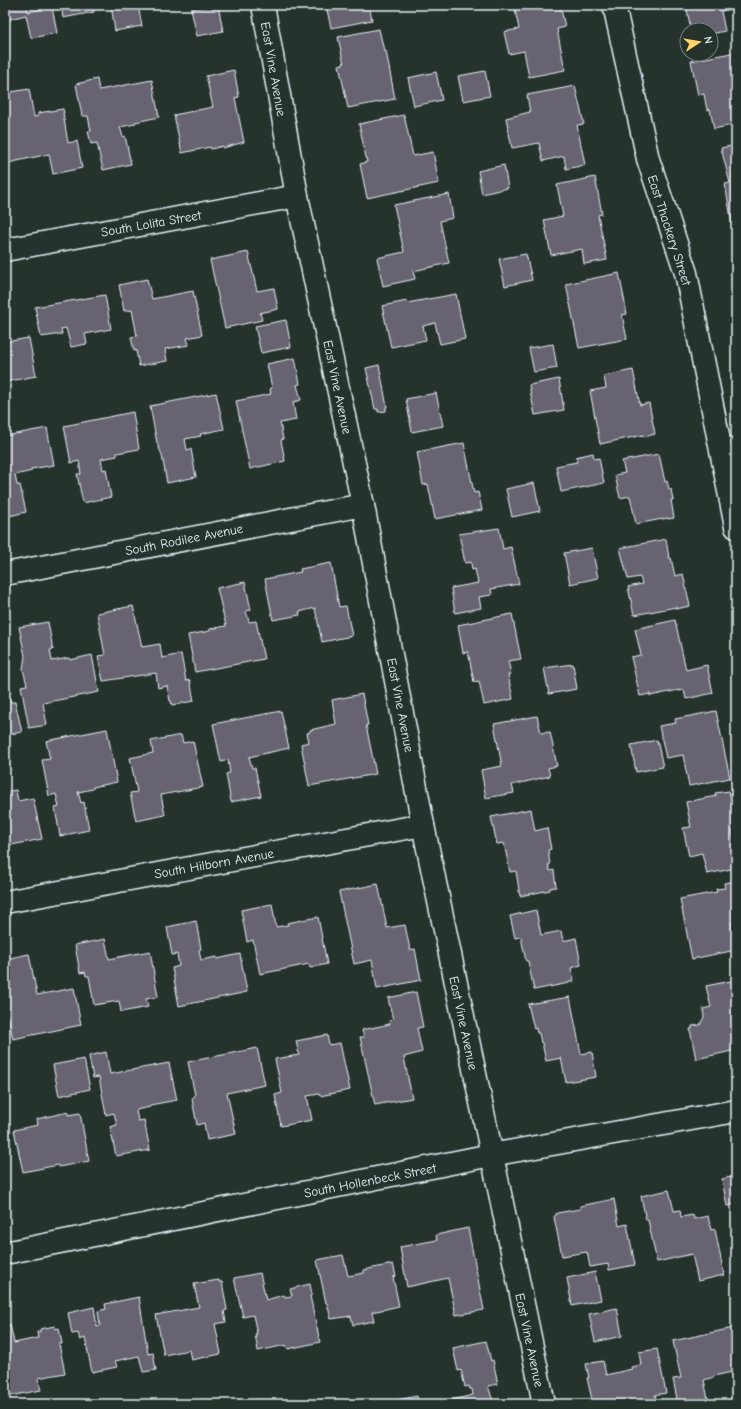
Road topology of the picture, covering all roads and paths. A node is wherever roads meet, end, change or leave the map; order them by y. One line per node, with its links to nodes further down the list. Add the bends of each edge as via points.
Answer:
1 (263, 5): 3 (street, East Vine Avenue)
2 (614, 5): 6 (street, East Thackery Street, via 648,159 686,273)
3 (297, 196): 4 (street, South Lolita Street); 5 (street, East Vine Avenue)
4 (5, 250)
5 (363, 505): 7 (street, South Rodilee Avenue); 8 (street, East Vine Avenue)
6 (736, 527)
7 (5, 574)
8 (423, 825): 9 (street, South Hilborn Avenue); 11 (street, East Vine Avenue)
9 (5, 902)
10 (736, 1111): 11 (street, South Hollenbeck Street)
11 (491, 1155): 12 (street, South Hollenbeck Street); 13 (street, East Vine Avenue)
12 (5, 1253)
13 (544, 1404)

